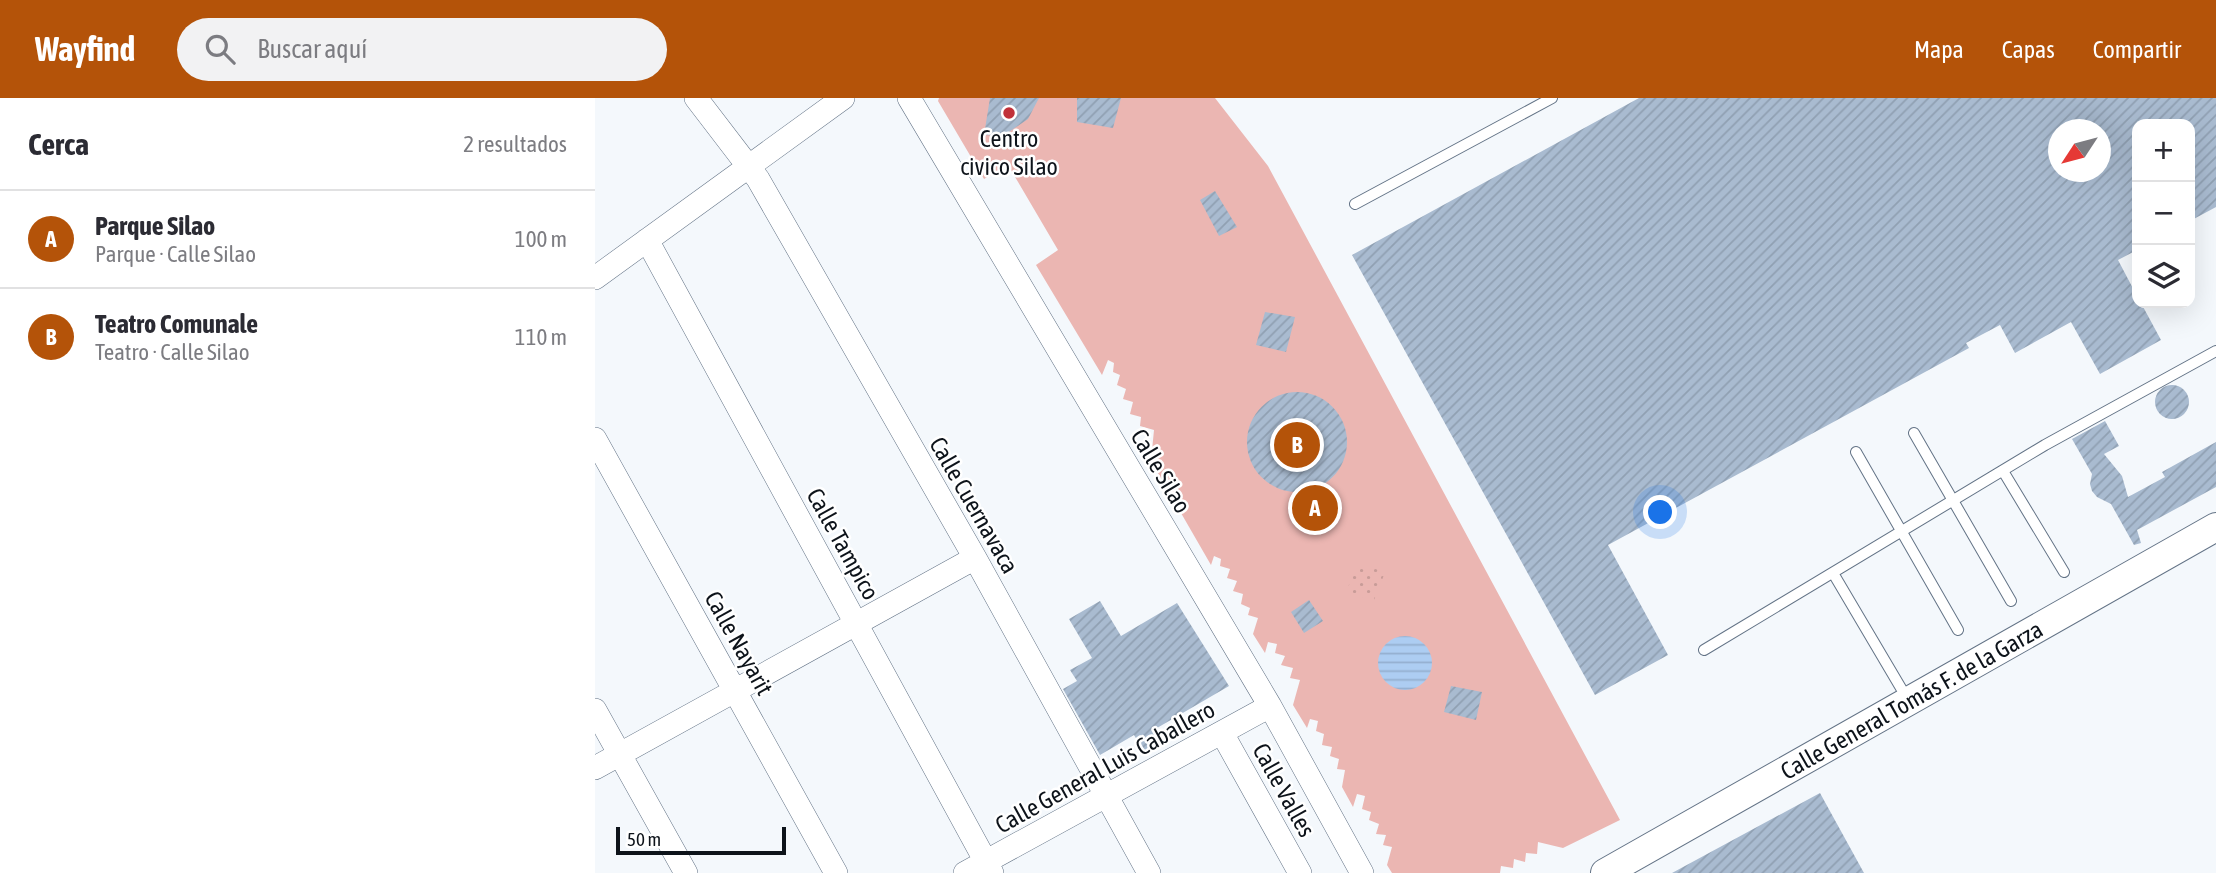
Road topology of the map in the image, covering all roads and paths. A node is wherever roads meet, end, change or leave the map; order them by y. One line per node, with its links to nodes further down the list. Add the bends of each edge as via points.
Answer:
1 (697, 98): 5 (street)
2 (843, 98): 5 (street)
3 (909, 98): 26 (street, Calle Silao)
4 (1552, 98): 6 (lane)
5 (748, 167): 7 (street); 17 (street, Calle Cuernavaca)
6 (1355, 204)
7 (647, 240): 8 (street); 21 (street, Calle Tampico)
8 (597, 274)
9 (2216, 351): 13 (lane)
10 (1914, 433): 14 (lane)
11 (595, 439): 24 (street, Calle Nayarit)
12 (1856, 452): 16 (lane)
13 (2003, 471): 14 (lane); 18 (lane)
14 (1953, 501): 16 (lane); 20 (lane)
15 (2216, 527): 25 (street, Calle General Tomás F. de la Garza)
16 (1902, 531): 19 (lane); 22 (lane)
17 (975, 558): 21 (street); 31 (street, Calle Cuernavaca)
18 (2064, 572)
19 (1833, 573): 23 (lane); 25 (lane)
20 (2011, 601)
21 (856, 624): 24 (street); 32 (street, Calle Tampico)
22 (1958, 630)
23 (1704, 650)
24 (735, 690): 29 (street); 34 (street, Calle Nayarit)
25 (1908, 700): 39 (street, Calle General Tomás F. de la Garza)
26 (1270, 706): 28 (street, Calle General Luis Caballero); 38 (street, Calle Silao)
27 (595, 710): 29 (street)
28 (1222, 733): 31 (street, Calle General Luis Caballero); 37 (street, Calle Valles)
29 (620, 754): 30 (street); 33 (street)
30 (595, 768)
31 (1107, 795): 32 (street, Calle General Luis Caballero); 36 (street, Calle Cuernavaca)
32 (989, 867): 35 (street, Calle General Luis Caballero)
33 (686, 873)
34 (836, 873)
35 (965, 873)
36 (1149, 873)
37 (1300, 873)
38 (1362, 873)
39 (1605, 873)

